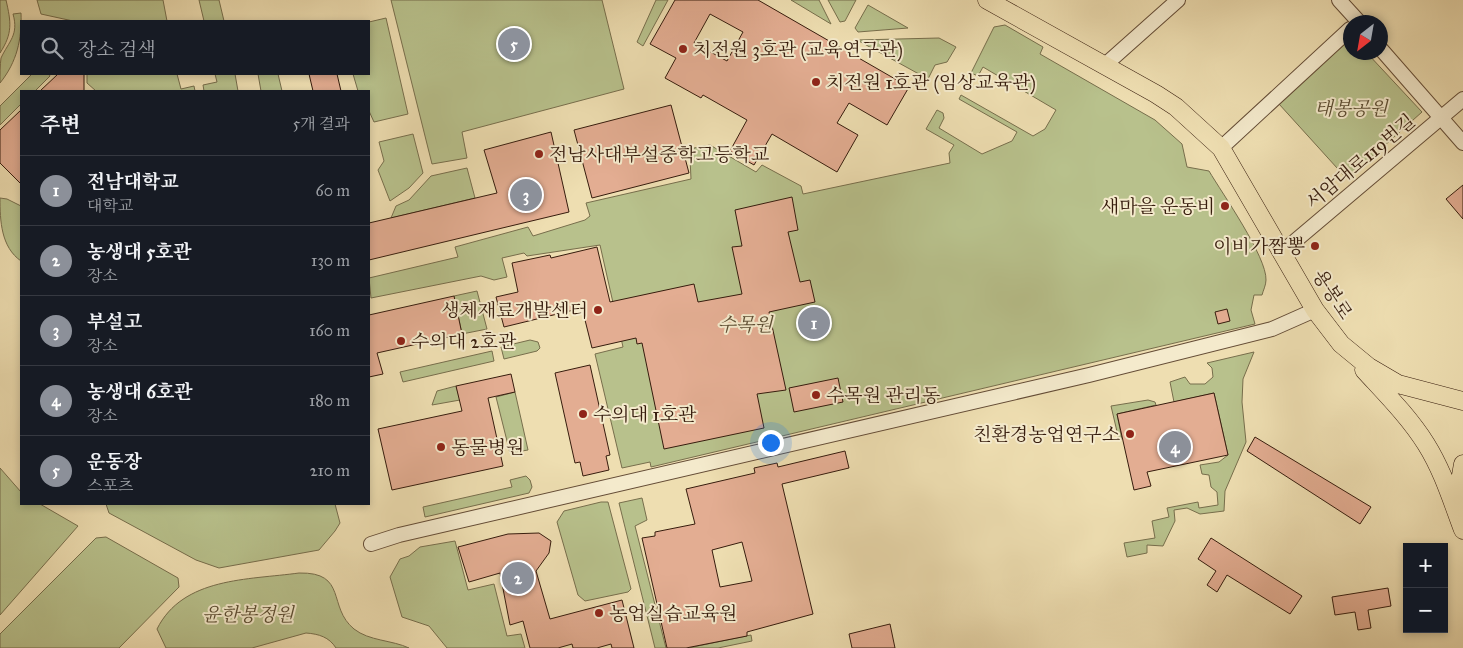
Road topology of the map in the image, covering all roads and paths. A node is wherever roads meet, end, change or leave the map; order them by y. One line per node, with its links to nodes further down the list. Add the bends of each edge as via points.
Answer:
1 (1178, 0): 7 (street)
2 (1339, 0): 4 (street)
3 (989, 1): 7 (main road, 용봉로)
4 (1352, 15)
5 (1343, 35): 11 (street)
6 (1388, 57): 9 (street)
7 (1105, 65): 11 (main road, 용봉로, via 1176,108)
8 (1463, 99): 9 (street, 서암대로119번길)
9 (1441, 118): 10 (street); 12 (street, 서암대로119번길)
10 (1463, 143)
11 (1221, 148): 12 (main road, 용봉로)
12 (1282, 252): 13 (main road, 용봉로)
13 (1315, 310): 14 (main road, 용봉로); 19 (street, via 1272,329 1089,375 592,489)
14 (1340, 344): 15 (main road, 용봉로, via 1398,384); 17 (main road, via 1427,445 1443,476)
15 (1463, 400)
16 (1463, 464): 17 (main road, via 1460,481)
17 (1462, 530): 18 (main road)
18 (1463, 535)
19 (371, 544)

